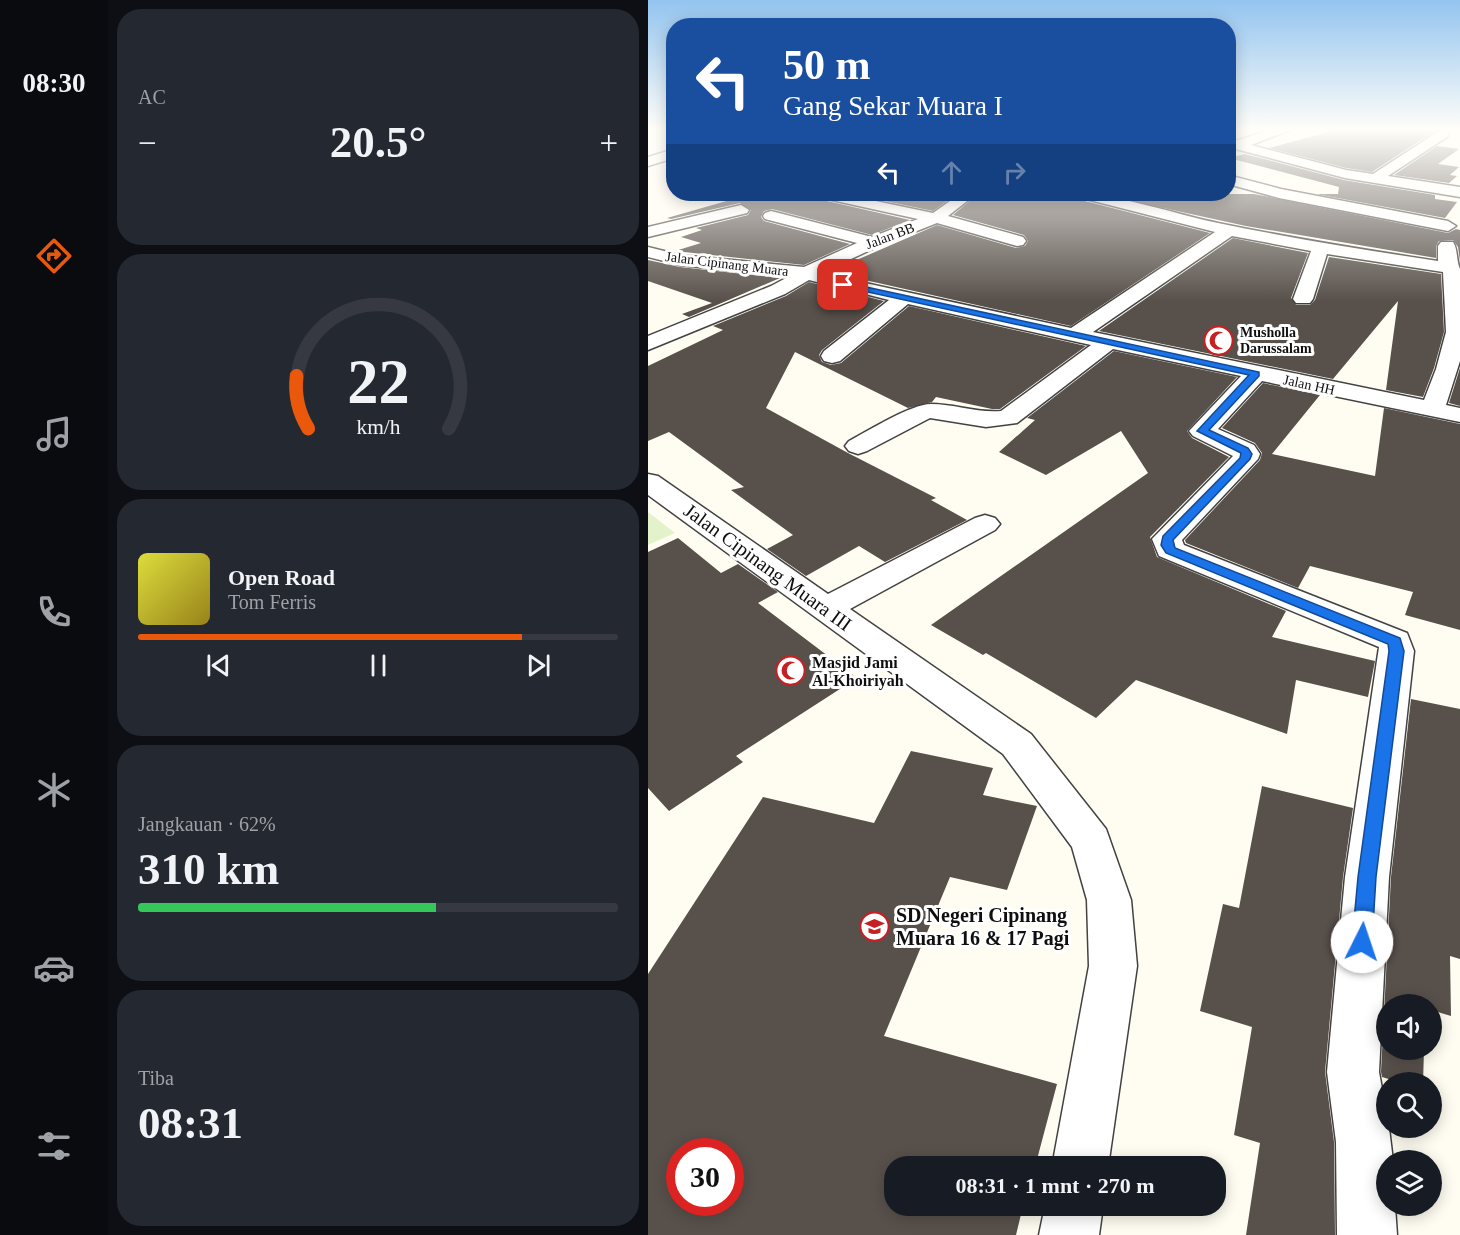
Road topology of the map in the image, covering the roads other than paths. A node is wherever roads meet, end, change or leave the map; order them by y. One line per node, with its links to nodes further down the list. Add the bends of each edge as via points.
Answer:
1 (1280, 186): 9 (street)
2 (1296, 186): 16 (street)
3 (1419, 186): 4 (street)
4 (1460, 192)
5 (856, 201): 13 (street)
6 (959, 201): 13 (street, Jalan BB)
7 (1109, 201): 10 (street)
8 (1146, 201): 10 (street)
9 (1260, 205)
10 (1132, 207): 14 (street)
11 (741, 210): 15 (street)
12 (771, 216): 18 (street)
13 (936, 218): 17 (street); 18 (street, Jalan BB)
14 (1230, 225): 19 (street); 26 (street)
15 (648, 232)
16 (1454, 235): 21 (street, via 1447,260)
17 (1017, 241)
18 (873, 242): 22 (street, Jalan BB)
19 (1321, 247): 21 (street); 24 (street)
20 (650, 254): 22 (street, Jalan Cipinang Muara)
21 (1450, 268): 25 (street)
22 (807, 273): 23 (street, Jalan HH); 28 (street, via 778,290)
23 (904, 298): 26 (street, Jalan HH); 29 (street)
24 (1303, 299)
25 (1457, 321): 31 (street, via 1447,369)
26 (1075, 335): 27 (street, Jalan HH)
27 (1109, 342): 30 (street, Jalan HH); 33 (street, via 1008,418 986,420 924,412)
28 (648, 344)
29 (832, 356)
30 (1256, 374): 31 (street, Jalan HH); 40 (street, via 1202,431 1245,450 1245,459 1167,539 1167,545 1170,550 1395,641 1367,877 1353,1072 1364,1142)
31 (1432, 410): 32 (street, Jalan HH)
32 (1460, 415)
33 (858, 446)
34 (648, 482): 36 (street, Jalan Cipinang Muara III)
35 (985, 524): 36 (street)
36 (825, 609): 37 (street, Jalan Cipinang Muara III, via 1017,744 1091,841 1109,900 1113,966)
37 (1082, 1156)
38 (1072, 1216): 39 (street)
39 (1069, 1235)
40 (1367, 1235)

